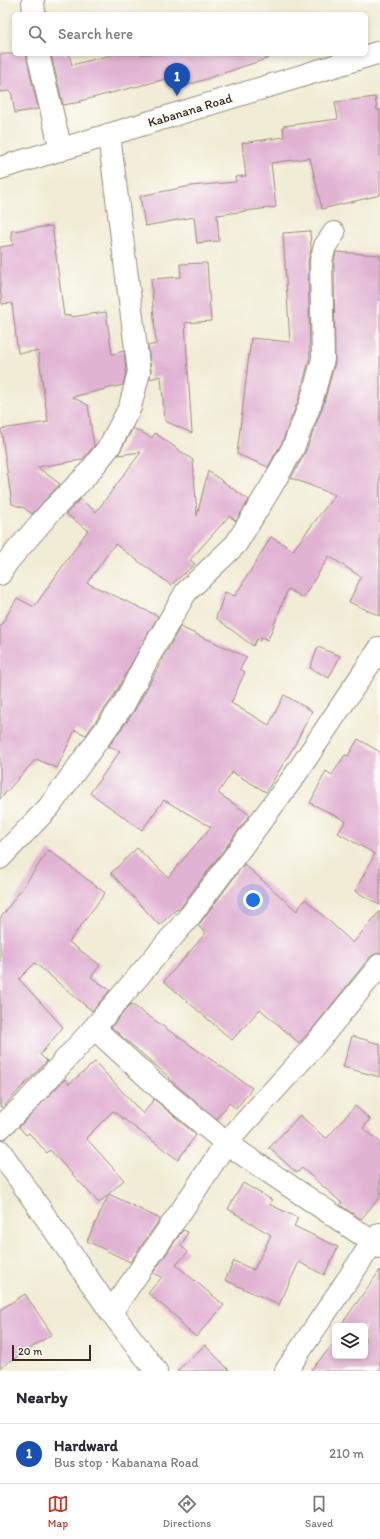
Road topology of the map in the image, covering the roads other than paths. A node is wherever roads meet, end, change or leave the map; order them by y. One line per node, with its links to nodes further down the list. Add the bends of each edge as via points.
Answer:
1 (33, 0): 2 (street)
2 (34, 12)
3 (380, 52): 6 (street, Kabanana Road)
4 (38, 56): 8 (street)
5 (367, 56): 7 (street, Kabanana Road)
6 (368, 56)
7 (109, 135): 8 (street, Kabanana Road); 11 (street, via 139,372 130,407 109,447 86,476 6,562)
8 (60, 150): 9 (street, Kabanana Road)
9 (0, 168)
10 (334, 232): 13 (street, via 325,246 321,261 323,359 311,402 293,448 236,544 186,592 124,704 49,807)
11 (0, 574)
12 (380, 648): 15 (street, via 293,778 195,910)
13 (0, 858)
14 (380, 965): 17 (street, via 314,1046)
15 (94, 1028): 16 (street); 17 (street, via 156,1085)
16 (0, 1128)
17 (226, 1143): 19 (street); 20 (street)
18 (0, 1151): 20 (street)
19 (378, 1241): 22 (street)
20 (111, 1312): 21 (street)
21 (156, 1371)
22 (286, 1371)

